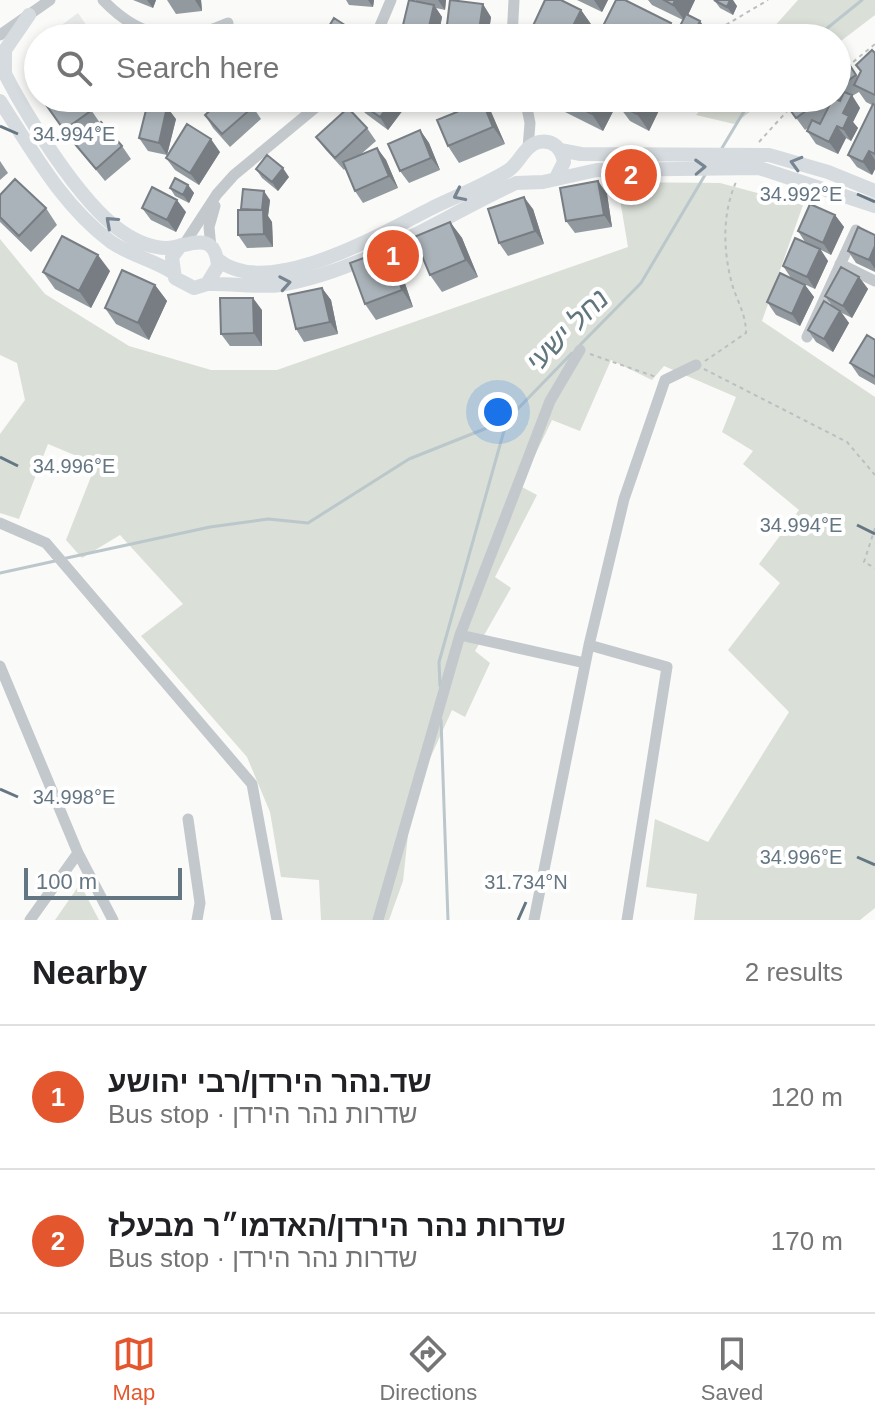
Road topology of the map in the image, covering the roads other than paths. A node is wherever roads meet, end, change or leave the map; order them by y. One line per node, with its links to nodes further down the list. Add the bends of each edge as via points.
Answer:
1 (50, 0): 5 (street)
2 (103, 0): 6 (street)
3 (391, 0): 7 (street)
4 (514, 0): 8 (street)
5 (29, 15): 9 (street); 10 (main road, via 5,50)
6 (137, 24)
7 (381, 24)
8 (513, 24)
9 (0, 35)
10 (3, 69): 12 (main road, one-way to 10)
11 (0, 101): 28 (main road, via 80,215 126,251)
12 (24, 102)
13 (30, 112): 25 (main road, one-way to 13, via 168,248 144,243 109,221 70,175)
14 (310, 112): 19 (street)
15 (528, 112): 18 (street)
16 (533, 112): 17 (street)
17 (554, 146): 18 (main road, via 537,142); 20 (main road, via 564,162); 22 (main road, one-way to 17, via 762,152 581,154)
18 (526, 151): 21 (main road, via 526,173); 26 (main road, one-way to 26, via 503,174 321,260 255,272 236,270)
19 (234, 175): 25 (street); 26 (street, via 211,215)
20 (556, 178): 21 (main road); 23 (main road, one-way to 23, via 597,170 759,168)
21 (537, 181): 30 (main road, one-way to 21, via 268,286 306,279 350,265 516,183)
22 (875, 191)
23 (875, 206)
24 (856, 230): 27 (street)
25 (183, 244): 26 (main road, via 199,241); 28 (main road, via 172,257)
26 (214, 253): 30 (main road, via 216,273)
27 (840, 264): 29 (street); 31 (street)
28 (172, 272): 30 (main road, via 187,287)
29 (875, 281)
30 (207, 284)
31 (807, 337)
32 (580, 350): 35 (street, via 550,401)
33 (696, 365): 36 (street, via 665,380 624,499)
34 (0, 523): 44 (street, via 46,543 252,784)
35 (460, 635): 37 (street); 45 (street)
36 (589, 645): 37 (street); 47 (street, via 667,667)
37 (585, 663): 46 (street)
38 (0, 666): 40 (street)
39 (188, 819): 43 (street, via 200,903)
40 (78, 853): 41 (street); 42 (street)
41 (30, 920)
42 (113, 920)
43 (197, 920)
44 (277, 920)
45 (378, 920)
46 (534, 920)
47 (627, 920)

